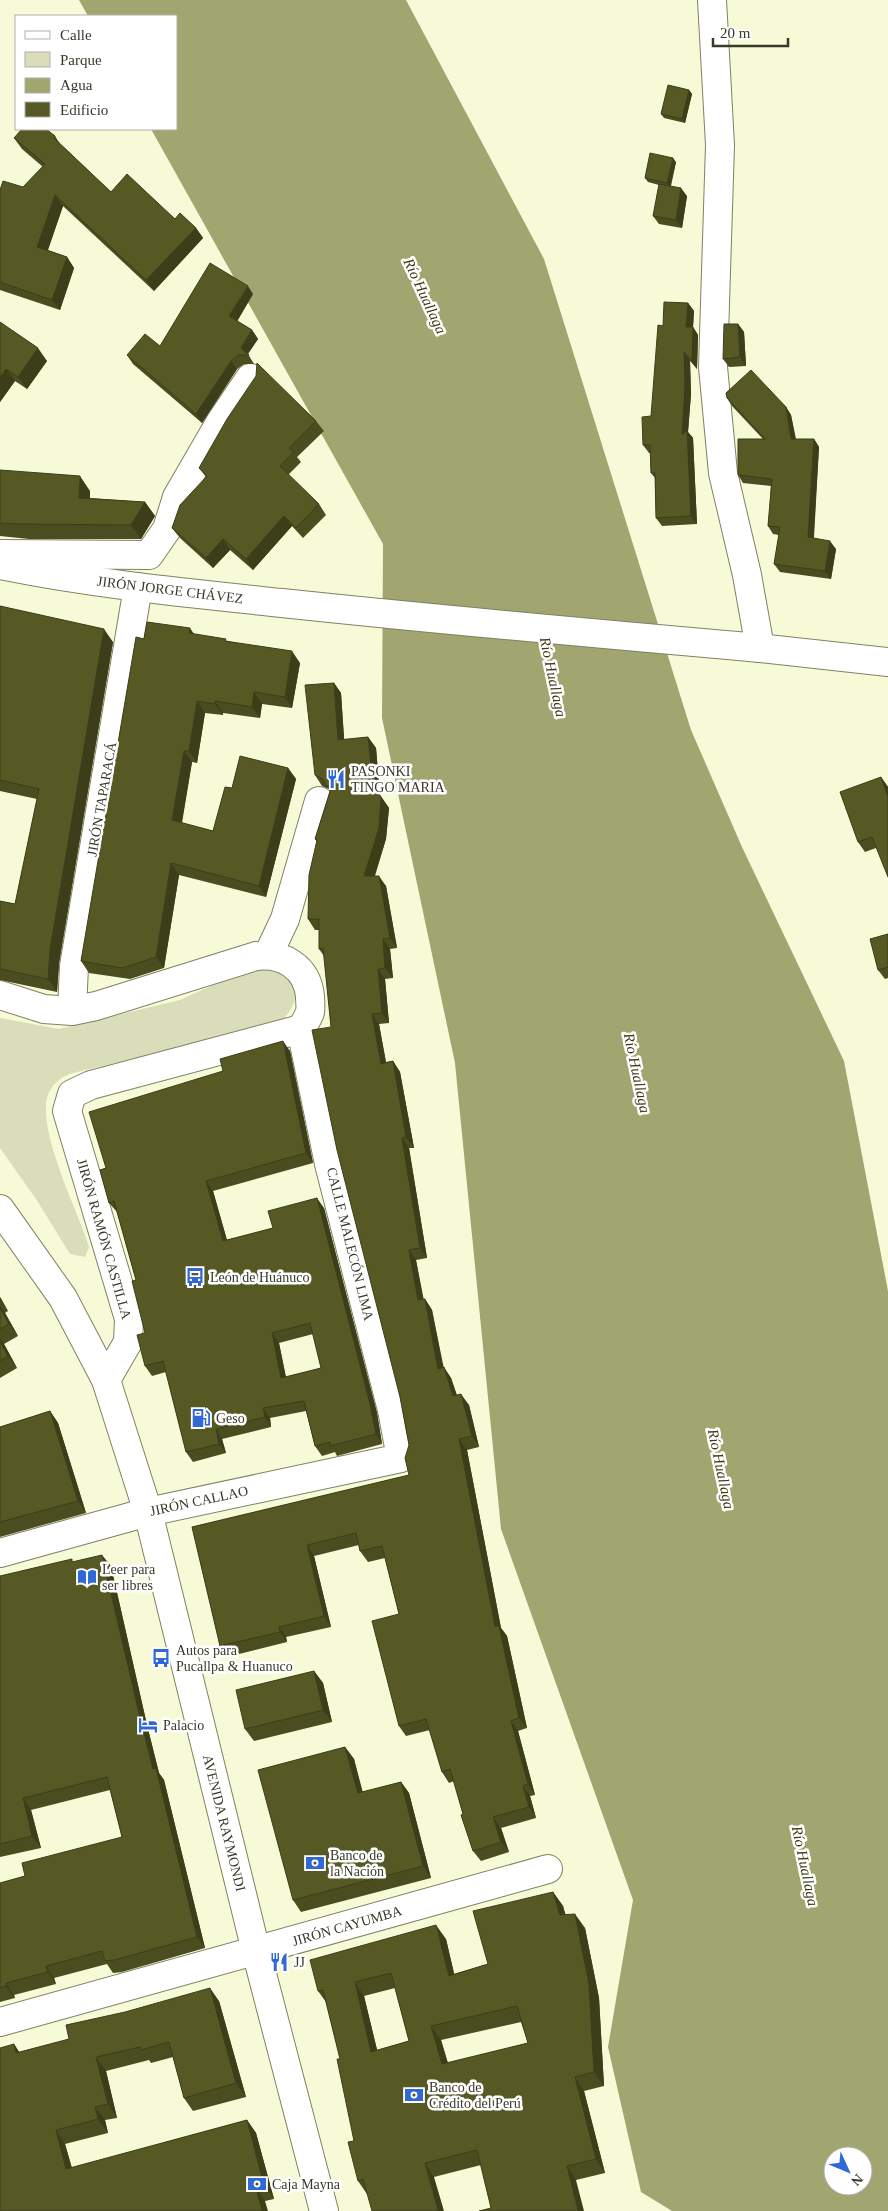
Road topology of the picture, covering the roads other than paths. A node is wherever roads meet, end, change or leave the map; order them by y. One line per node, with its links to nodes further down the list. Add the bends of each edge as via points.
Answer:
1 (712, 0): 6 (main road, via 720,145 713,367 723,473)
2 (250, 378): 3 (main road, via 178,497 167,529 149,555)
3 (0, 554)
4 (0, 565): 5 (main road, JIRÓN JORGE CHÁVEZ)
5 (138, 587): 6 (main road, JIRÓN JORGE CHÁVEZ); 11 (main road, JIRÓN TAPARACÁ, via 74,966)
6 (760, 648): 7 (main road, JIRÓN JORGE CHÁVEZ)
7 (888, 662)
8 (319, 801): 9 (main road, via 285,919)
9 (268, 955): 11 (main road); 12 (main road, via 283,958 297,968 309,984 311,1011)
10 (0, 995): 11 (main road, via 44,1009)
11 (72, 1011)
12 (301, 1029): 14 (main road, JIRÓN RAMÓN CASTILLA, via 91,1085 72,1094 67,1111 129,1319 128,1342); 15 (main road, CALLE MALECÓN LIMA, via 329,1164 392,1410)
13 (2, 1217): 14 (main road, AVENIDA RAYMONDI, via 64,1298)
14 (106, 1380): 16 (main road, AVENIDA RAYMONDI)
15 (401, 1458): 16 (main road, JIRÓN CALLAO)
16 (148, 1512): 17 (main road, JIRÓN CALLAO); 19 (main road, AVENIDA RAYMONDI)
17 (0, 1553)
18 (548, 1869): 19 (main road, JIRÓN CAYUMBA)
19 (256, 1951): 20 (main road, JIRÓN CAYUMBA); 21 (main road, AVENIDA RAYMONDI)
20 (0, 2022)
21 (324, 2211)

